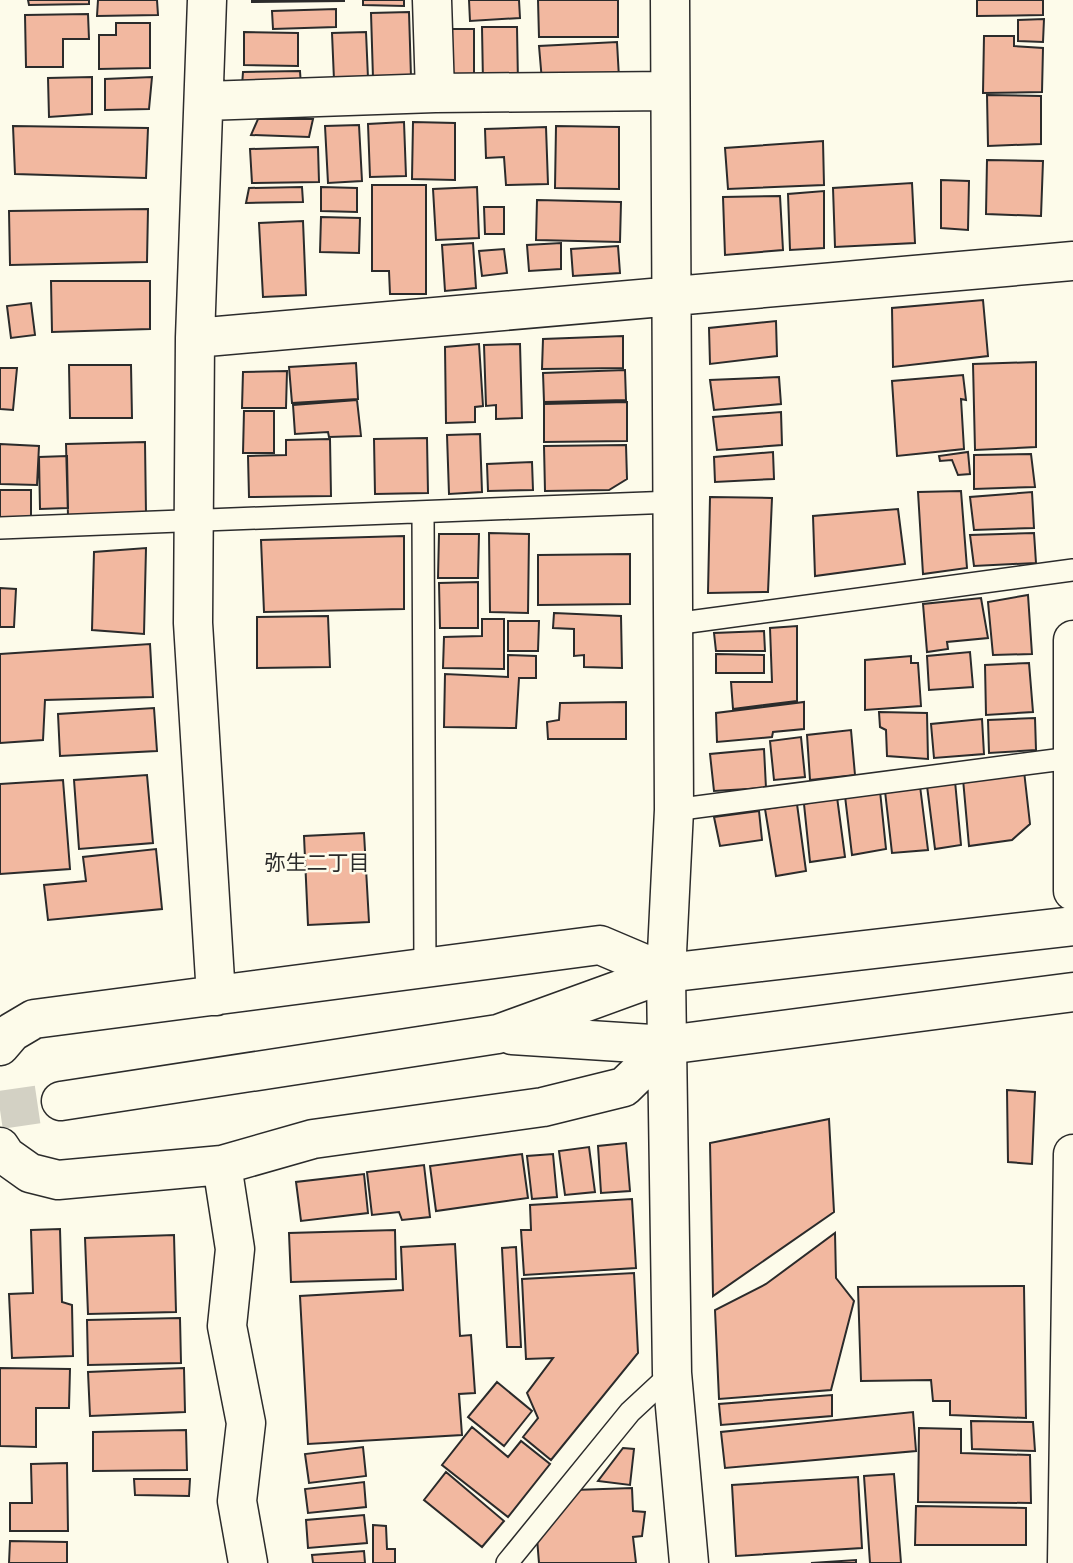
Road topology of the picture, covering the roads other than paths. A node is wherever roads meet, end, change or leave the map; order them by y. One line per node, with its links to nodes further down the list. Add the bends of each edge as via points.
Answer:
1 (206, 0): 6 (street)
2 (432, 0): 5 (street)
3 (670, 0): 4 (street)
4 (670, 91): 5 (street); 8 (street)
5 (435, 93): 6 (street)
6 (205, 101): 9 (street)
7 (1073, 261): 8 (street)
8 (671, 294): 9 (street); 10 (street)
9 (195, 338): 12 (street)
10 (673, 502): 11 (lane); 15 (street)
11 (423, 512): 12 (lane); 21 (lane)
12 (194, 521): 13 (lane); 24 (street, via 192,623)
13 (0, 528)
14 (1073, 570): 15 (lane)
15 (674, 624): 18 (street)
16 (1073, 640): 17 (street)
17 (1071, 758): 18 (lane); 19 (street)
18 (674, 810): 22 (street)
19 (1073, 891)
20 (1073, 926): 22 (street)
21 (425, 968): 22 (street, via 600,945); 24 (street)
22 (666, 973): 25 (street); 26 (street)
23 (1073, 992): 26 (street)
24 (216, 996): 27 (street, via 34,1019 12,1032)
25 (498, 1034): 26 (street); 28 (street)
26 (667, 1045): 31 (street, via 624,1087 543,1107 313,1139); 32 (street)
27 (0, 1046)
28 (61, 1101)
29 (1073, 1154): 36 (street)
30 (2, 1158): 31 (street, via 30,1173 58,1180)
31 (222, 1165): 33 (street, via 235,1249 227,1326 246,1423 237,1502)
32 (672, 1373): 34 (lane, via 630,1412); 35 (street)
33 (248, 1563)
34 (507, 1563)
35 (689, 1563)
36 (1067, 1563)

